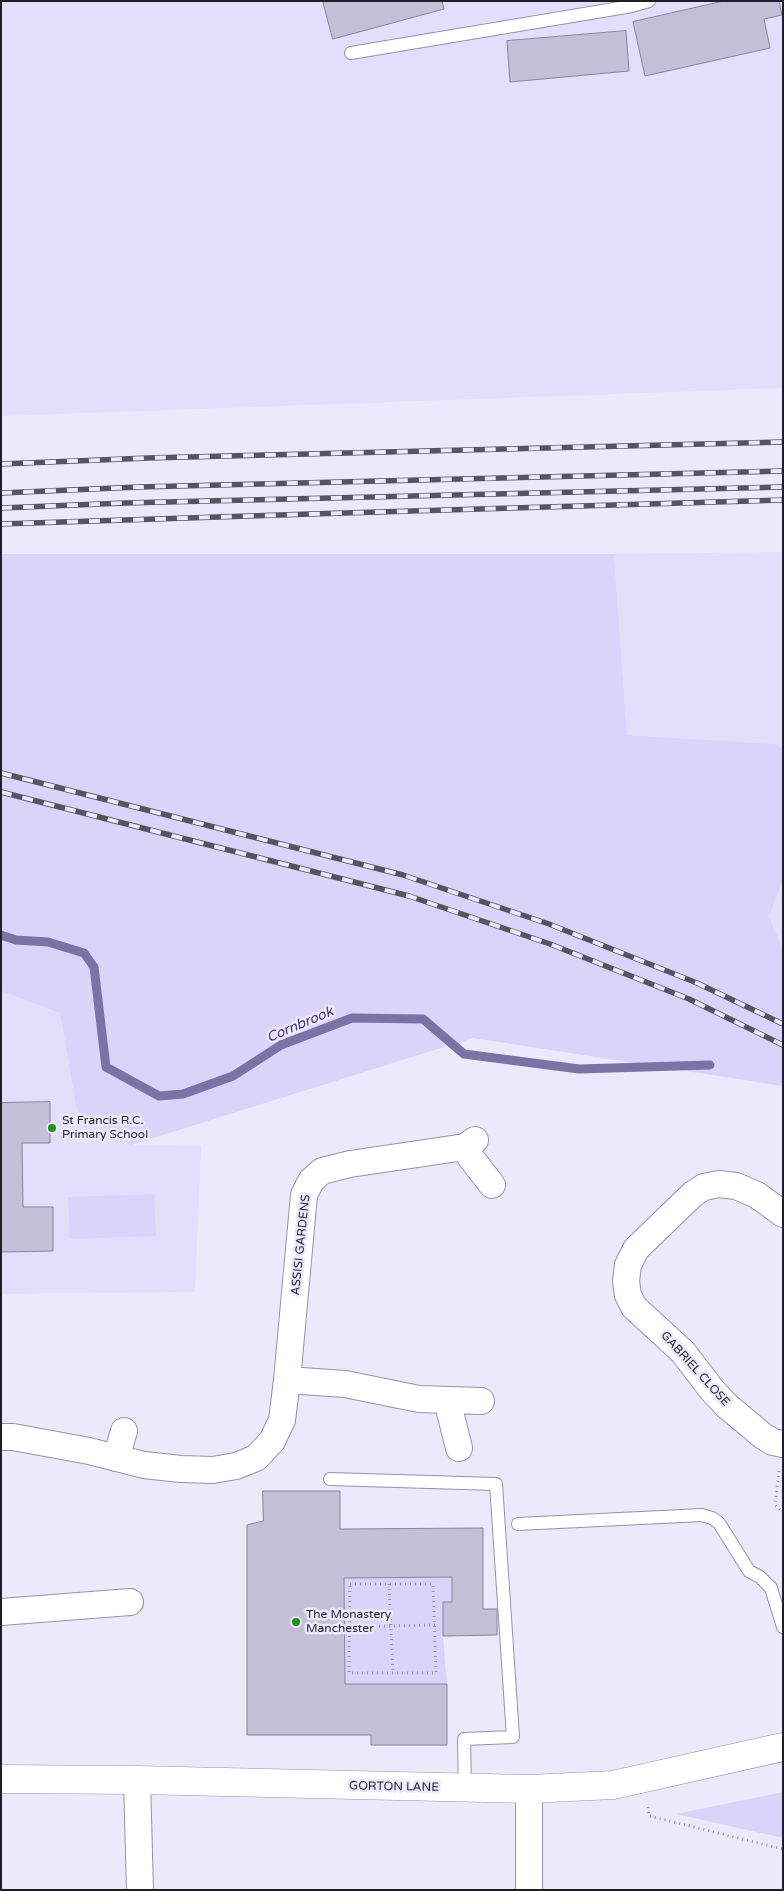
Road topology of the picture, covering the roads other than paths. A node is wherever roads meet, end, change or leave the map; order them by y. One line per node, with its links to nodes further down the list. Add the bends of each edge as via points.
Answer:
1 (649, 1): 2 (lane)
2 (351, 52)
3 (492, 1185): 5 (street, ASSISI GARDENS, via 471,1158 470,1143 350,1164 322,1171 311,1181 304,1195)
4 (783, 1214): 10 (street, GABRIEL CLOSE, via 757,1195 736,1186 719,1184 704,1187 636,1249 628,1265 626,1282 634,1307 682,1352 727,1406 763,1436)
5 (287, 1380): 6 (street, via 345,1384 419,1399); 12 (street, ASSISI GARDENS, via 282,1420 272,1441 256,1458 213,1470 181,1470)
6 (450, 1400): 7 (street); 11 (street)
7 (481, 1401)
8 (124, 1431): 12 (street)
9 (1, 1437): 12 (street, ASSISI GARDENS)
10 (782, 1444)
11 (460, 1448)
12 (116, 1458)
13 (330, 1479): 21 (lane, via 496,1484 512,1737 464,1739)
14 (518, 1524): 17 (lane, via 702,1514 719,1523 748,1571 771,1588)
15 (130, 1602): 16 (street)
16 (1, 1612)
17 (783, 1626)
18 (783, 1747): 22 (street, GORTON LANE, via 613,1784)
19 (1, 1779): 20 (street, GORTON LANE)
20 (138, 1780): 21 (street, GORTON LANE); 23 (street)
21 (465, 1788): 22 (street, GORTON LANE)
22 (529, 1790): 24 (street)
23 (140, 1890)
24 (529, 1890)

